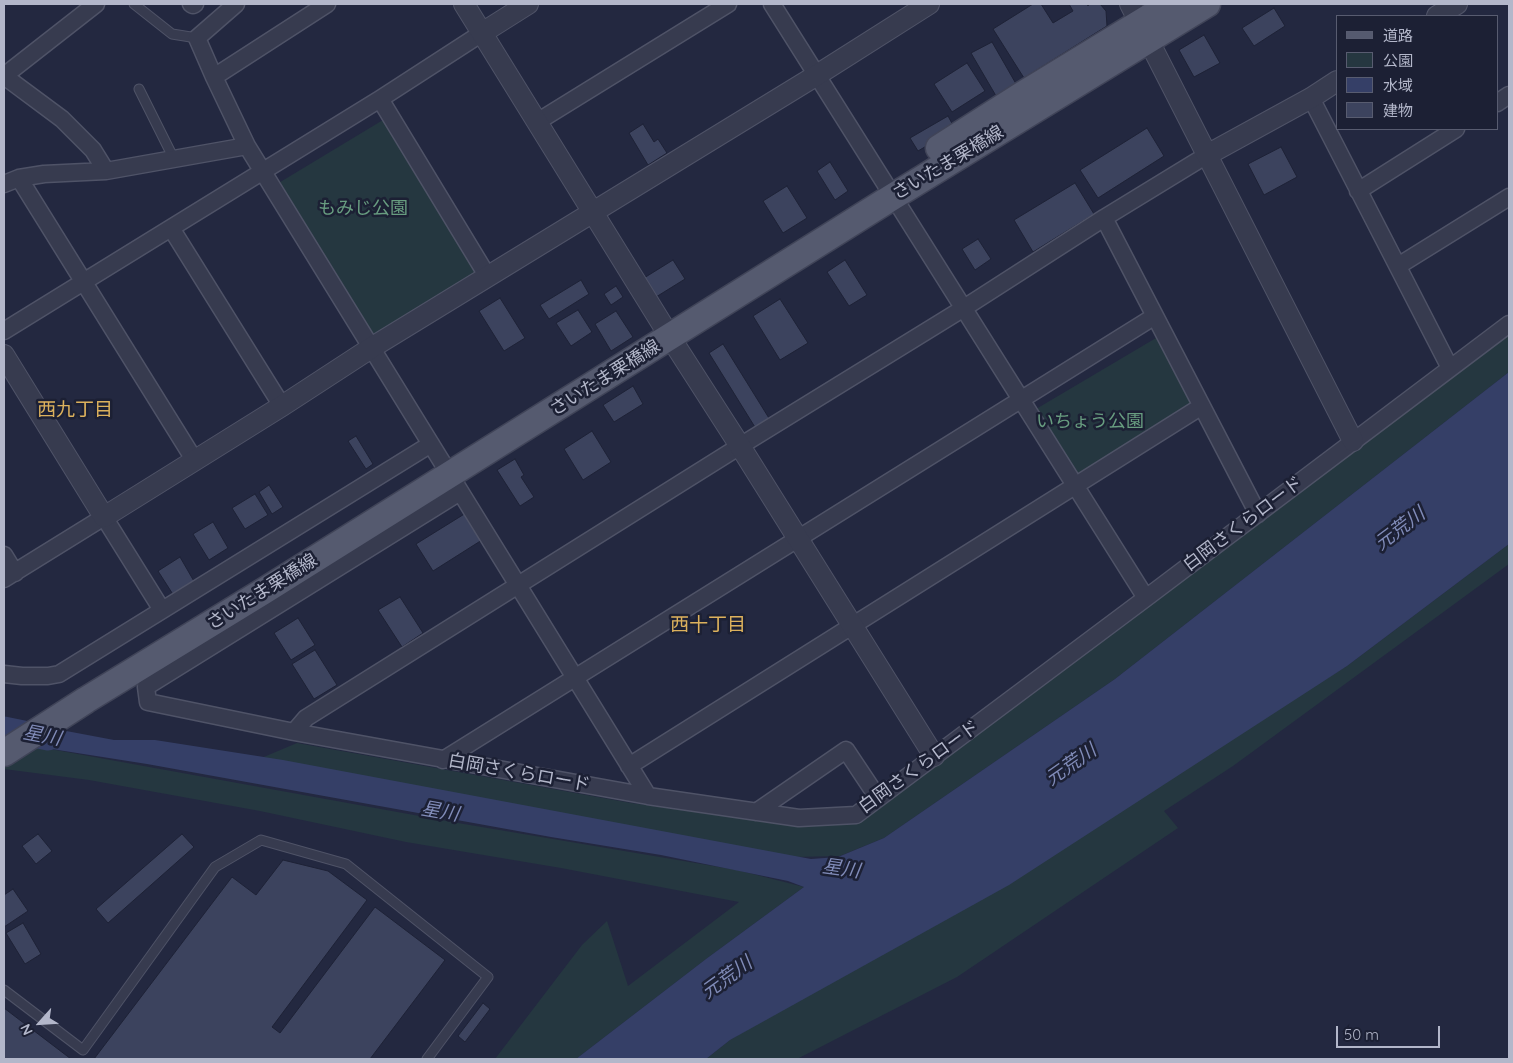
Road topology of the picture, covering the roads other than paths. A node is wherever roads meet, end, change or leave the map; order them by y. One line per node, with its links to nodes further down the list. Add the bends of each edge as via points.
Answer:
1 (96, 4): 18 (street)
2 (134, 4): 16 (lane, via 172,34)
3 (236, 4): 16 (street)
4 (327, 4): 19 (street)
5 (464, 4): 15 (street)
6 (528, 4): 15 (street)
7 (728, 4): 26 (street)
8 (772, 4): 17 (street)
9 (929, 4): 17 (street)
10 (1171, 4): 14 (main road, さいたま栗橋線)
11 (1207, 4): 14 (main road, さいたま栗橋線)
12 (1457, 4): 13 (street)
13 (1439, 15)
14 (1140, 22): 29 (street); 34 (main road, さいたま栗橋線)
15 (482, 32): 24 (street); 26 (street)
16 (197, 38): 19 (street)
17 (818, 75): 34 (street); 37 (street)
18 (4, 76): 31 (street, via 62,119 93,150)
19 (214, 77): 28 (street)
20 (1336, 82): 23 (street)
21 (138, 89): 30 (lane)
22 (1509, 95): 25 (street)
23 (1311, 98): 29 (street); 35 (street)
24 (380, 99): 32 (street); 41 (street)
25 (1498, 102)
26 (537, 122): 37 (street)
27 (1454, 130): 35 (street)
28 (247, 146): 30 (street); 32 (street)
29 (1207, 155): 38 (street); 54 (street)
30 (174, 159): 31 (street)
31 (106, 171): 33 (street, via 44,174)
32 (262, 171): 39 (street); 48 (street)
33 (11, 181): 42 (street)
34 (890, 190): 43 (street); 47 (main road, さいたま栗橋線)
35 (1358, 191): 40 (street)
36 (1509, 197): 40 (street)
37 (594, 213): 41 (street); 47 (street)
38 (1104, 218): 43 (street); 44 (street)
39 (171, 228): 42 (street); 52 (street)
40 (1398, 266): 50 (street)
41 (488, 277): 48 (street)
42 (83, 282): 46 (street); 56 (street)
43 (964, 308): 51 (street); 55 (street)
44 (1155, 316): 51 (street); 53 (street)
45 (1509, 324): 50 (street, 白岡さくらロード)
46 (4, 331)
47 (667, 331): 55 (street); 57 (main road, さいたま栗橋線)
48 (371, 348): 52 (street); 57 (street)
49 (4, 354): 60 (street)
50 (1450, 368): 54 (street, 白岡さくらロード)
51 (1021, 399): 58 (street); 61 (street)
52 (282, 406): 56 (street)
53 (1202, 406): 58 (street); 59 (street)
54 (1353, 441): 59 (street, 白岡さくらロード)
55 (740, 446): 61 (street); 64 (street)
56 (194, 461): 60 (street)
57 (445, 468): 64 (street); 66 (street); 70 (main road, さいたま栗橋線, via 264,591); 72 (street, 白岡さくらロード, via 146,687 148,702)
58 (1075, 485): 65 (street); 67 (street)
59 (1258, 514): 65 (street, 白岡さくらロード)
60 (104, 517): 63 (street); 66 (street)
61 (797, 539): 67 (street); 69 (street)
62 (4, 555): 63 (street)
63 (9, 576)
64 (518, 586): 69 (street); 72 (street, via 306,718)
65 (1146, 598): 74 (street, 白岡さくらロード)
66 (162, 610): 68 (street, via 59,674)
67 (852, 626): 74 (street); 76 (street)
68 (4, 674)
69 (575, 678): 75 (street); 76 (street)
70 (74, 698): 71 (main road, さいたま栗橋線); 73 (main road, さいたま栗橋線)
71 (4, 732)
72 (294, 732): 75 (street, 白岡さくらロード)
73 (4, 753)
74 (934, 756): 78 (street, 白岡さくらロード)
75 (443, 760): 77 (street, 白岡さくらロード)
76 (629, 766): 77 (street)
77 (648, 796): 79 (street, 白岡さくらロード)
78 (878, 798): 79 (street, 白岡さくらロード, via 856,815 799,818); 79 (street, via 846,750)
79 (756, 812)
80 (4, 990): 81 (lane, via 83,1050 215,867 261,840 346,864 488,977)
81 (427, 1059)

